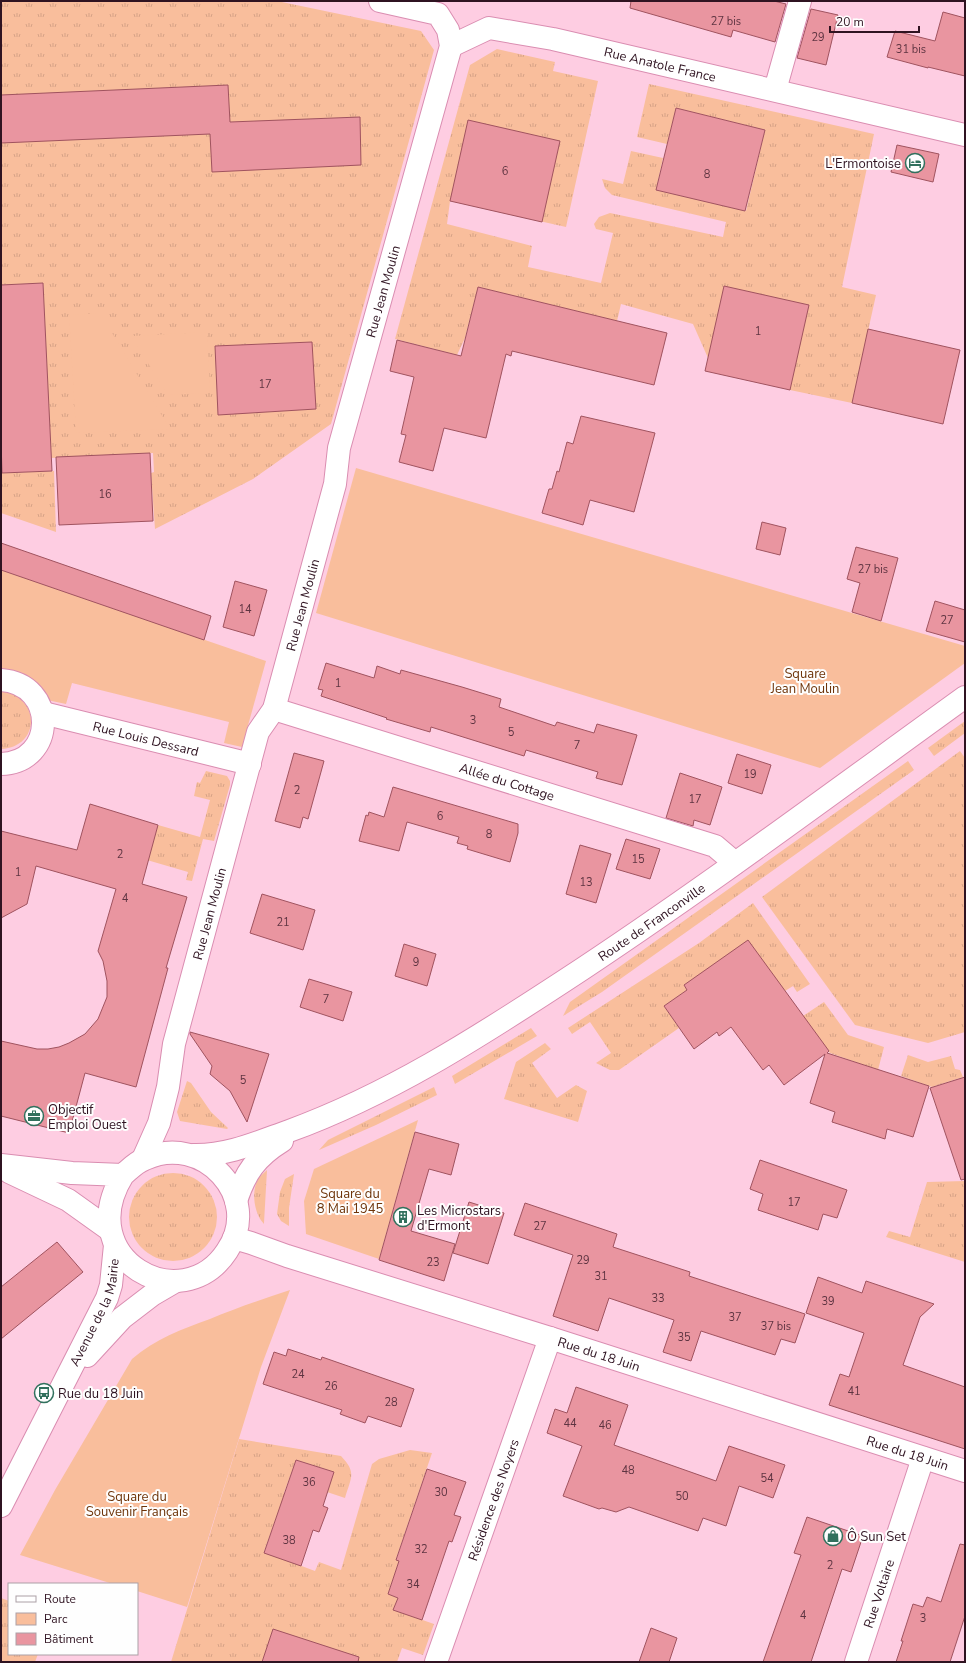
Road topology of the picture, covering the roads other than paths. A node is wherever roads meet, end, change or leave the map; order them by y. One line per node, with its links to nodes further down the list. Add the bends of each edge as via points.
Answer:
1 (380, 1): 3 (street, via 438,14 448,30)
2 (800, 1): 4 (street)
3 (451, 46): 4 (street, Rue Anatole France, via 489,28 552,39); 8 (street, Rue Jean Moulin, via 339,448 335,484)
4 (775, 90): 5 (street, Rue Anatole France)
5 (965, 135)
6 (1, 680): 9 (street, via 22,685 32,692)
7 (965, 697): 12 (street, Route de Franconville)
8 (274, 709): 11 (street, Rue Jean Moulin, via 258,732); 12 (street, Allée du Cottage, via 715,846)
9 (43, 713): 10 (street, via 44,726 35,748 26,757); 11 (street, Rue Louis Dessard)
10 (1, 764)
11 (250, 764): 15 (street, Rue Jean Moulin, via 174,1044 168,1087 159,1123)
12 (735, 863): 13 (street, Route de Franconville, via 623,942 468,1042)
13 (320, 1120): 14 (street, Route de Franconville, via 233,1151 208,1156); 18 (street, Route de Franconville, via 274,1146 260,1157 245,1178)
14 (193, 1155): 15 (street, via 168,1152); 18 (street, via 204,1159 221,1173 228,1182)
15 (143, 1159): 17 (street)
16 (1, 1167): 17 (street); 19 (street, via 68,1200)
17 (123, 1176): 19 (street, via 110,1201 108,1216)
18 (236, 1202): 20 (street, via 237,1221)
19 (113, 1237): 21 (street, via 123,1257 134,1268 147,1275); 23 (street, Avenue de la Mairie, via 111,1285 107,1298)
20 (234, 1238): 21 (street, via 228,1250 212,1268 201,1275); 22 (street, Rue du 18 Juin)
21 (176, 1281): 23 (street, Avenue de la Mairie, via 122,1318)
22 (550, 1338): 24 (street, Rue du 18 Juin); 27 (street, Résidence des Noyers)
23 (68, 1378): 26 (street, Avenue de la Mairie)
24 (923, 1458): 25 (street, Rue du 18 Juin); 28 (street, Rue Voltaire)
25 (965, 1471)
26 (1, 1506)
27 (436, 1662)
28 (856, 1662)

